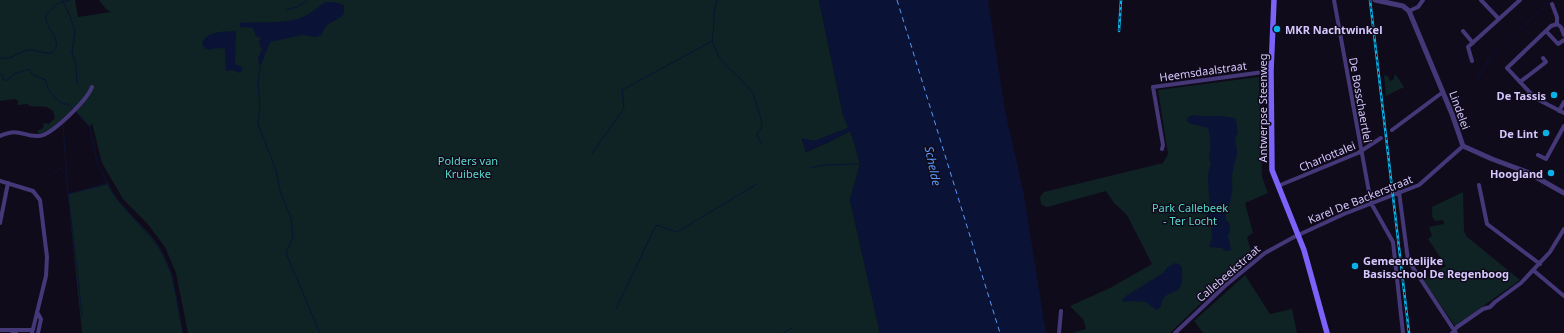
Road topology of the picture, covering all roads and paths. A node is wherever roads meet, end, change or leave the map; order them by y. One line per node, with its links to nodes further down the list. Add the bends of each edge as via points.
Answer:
1 (1274, 0): 18 (main road, Antwerpse Steenweg)
2 (1334, 0): 31 (street, De Bosschaertlei)
3 (1378, 0): 8 (street, via 1403,6)
4 (1423, 0): 8 (street, via 1418,7)
5 (1481, 0): 9 (street)
6 (1520, 0): 9 (street)
7 (1552, 4): 10 (street)
8 (1409, 11): 21 (street, Lindelei)
9 (1498, 17): 15 (street)
10 (1557, 24): 12 (street); 13 (street)
11 (1463, 31): 15 (street)
12 (1546, 31): 14 (street, via 1558,44); 19 (street, via 1506,68)
13 (1564, 35)
14 (1564, 40)
15 (1473, 44): 17 (street, via 1468,47)
16 (1543, 58): 19 (street, via 1546,62)
17 (1472, 61)
18 (1271, 71): 30 (street, Heemsdaalstraat, via 1153,87); 36 (main road, Antwerpse Steenweg, via 1272,170)
19 (1520, 82): 23 (street, via 1535,98)
20 (92, 87): 27 (street, via 84,100 58,126 42,136 15,131)
21 (1443, 92): 26 (street); 29 (street, Lindelei)
22 (1564, 102): 23 (street)
23 (1559, 111): 24 (street)
24 (1564, 113)
25 (1564, 126): 32 (street, via 1546,159)
26 (1392, 130)
27 (0, 136)
28 (1381, 138): 31 (street, Charlottalei)
29 (1463, 146): 37 (street, Karel De Backerstraat, via 1419,185); 38 (street, Lindelei, via 1492,160 1527,172)
30 (1162, 149)
31 (1362, 151): 36 (street, Charlottalei); 39 (street, De Bosschaertlei)
32 (1538, 155)
33 (0, 181): 34 (street)
34 (8, 183): 40 (street); 47 (street, via 33,190 40,200 47,257 46,276)
35 (1479, 185): 43 (street, via 1487,224)
36 (1278, 186): 42 (main road, Antwerpse Steenweg)
37 (1399, 192): 39 (street, Karel De Backerstraat); 51 (street, via 1408,260)
38 (1564, 193)
39 (1371, 203): 42 (street, Karel De Backerstraat); 57 (street, De Bosschaertlei, via 1393,242)
40 (0, 223)
41 (1564, 229): 43 (street)
42 (1298, 235): 55 (street, Callebeekstraat, via 1258,258); 56 (main road, Antwerpse Steenweg)
43 (1540, 264): 44 (street)
44 (1533, 270): 45 (street); 51 (street, via 1490,308)
45 (1564, 296)
46 (1062, 311): 54 (street)
47 (37, 312): 50 (street); 53 (street, via 41,319)
48 (0, 330): 49 (street)
49 (10, 330): 50 (street); 52 (street)
50 (32, 331)
51 (1454, 332)
52 (16, 333)
53 (38, 333)
54 (1059, 333)
55 (1175, 333)
56 (1327, 333)
57 (1403, 333)

